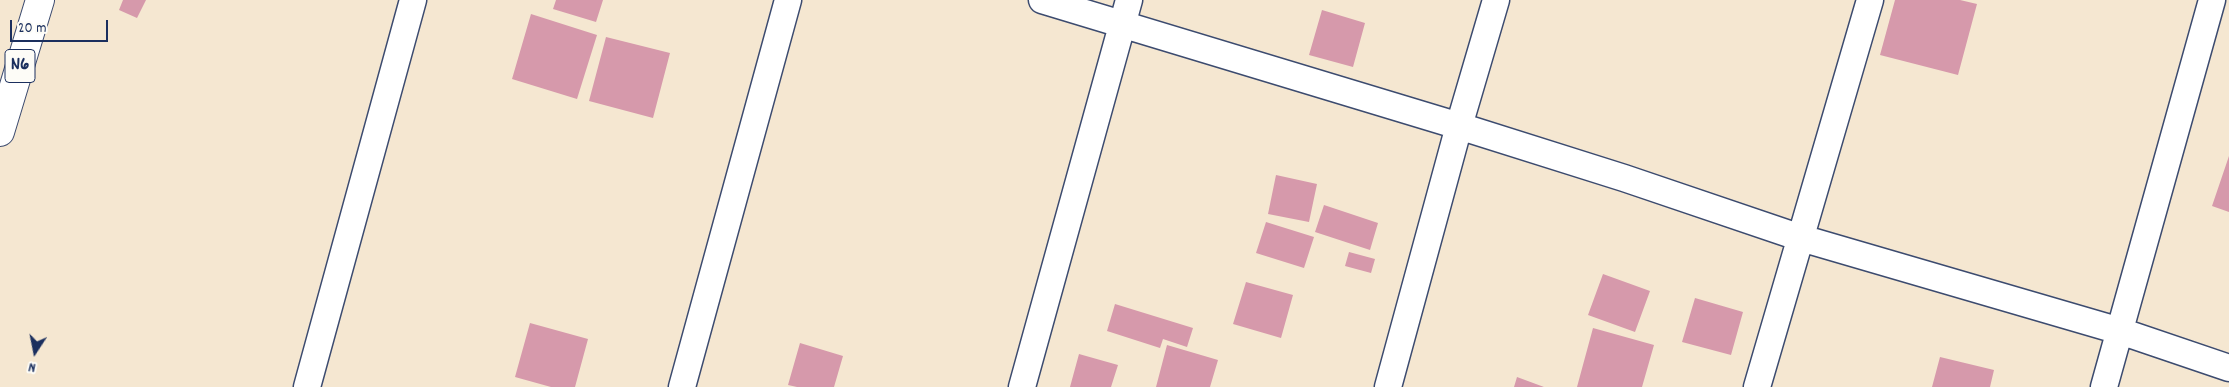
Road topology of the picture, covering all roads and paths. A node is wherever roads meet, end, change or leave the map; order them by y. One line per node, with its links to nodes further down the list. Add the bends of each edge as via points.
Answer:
1 (40, 0): 11 (highway, N6)
2 (413, 0): 15 (street)
3 (788, 0): 16 (street)
4 (1042, 0): 9 (street)
5 (1129, 0): 9 (street)
6 (1496, 0): 10 (street)
7 (1870, 0): 12 (street)
8 (2212, 0): 13 (street)
9 (1122, 25): 10 (street); 17 (street)
10 (1459, 126): 12 (street); 18 (street)
11 (0, 132)
12 (1801, 238): 13 (street); 19 (street)
13 (2120, 331): 14 (street); 20 (street)
14 (2229, 368)
15 (308, 387)
16 (682, 387)
17 (1022, 387)
18 (1388, 387)
19 (1757, 387)
20 (2104, 387)

